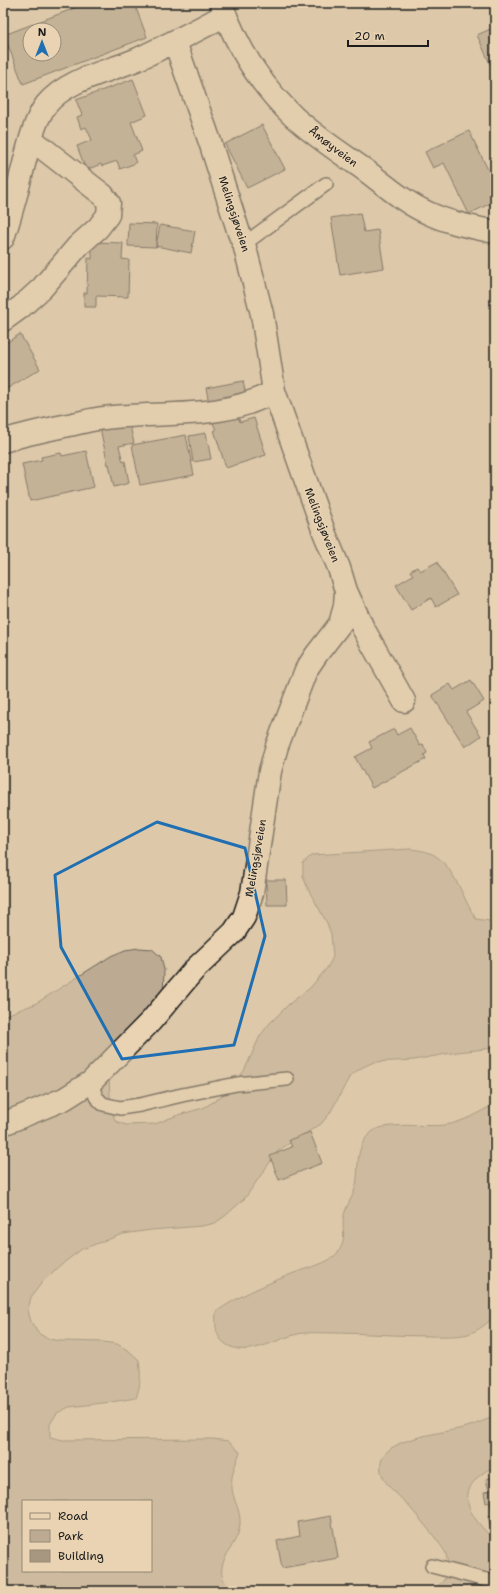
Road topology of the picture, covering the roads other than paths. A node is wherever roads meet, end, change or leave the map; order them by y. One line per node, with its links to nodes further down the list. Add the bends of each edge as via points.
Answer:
1 (223, 9): 2 (street); 5 (street, Åmøyveien, via 252,66 274,96 321,139 427,213)
2 (175, 42): 3 (street, via 62,90 46,105); 7 (street, Melingsjøveien)
3 (31, 139): 6 (street); 8 (street, via 103,195 109,203 108,215 42,288)
4 (326, 184): 7 (lane)
5 (495, 232)
6 (3, 238)
7 (244, 244): 9 (street, Melingsjøveien, via 262,314)
8 (3, 320)
9 (274, 391): 10 (street, via 235,408 218,412 102,418); 11 (street, Melingsjøveien)
10 (3, 441)
11 (346, 591): 12 (street, Melingsjøveien, via 363,628); 14 (street, Melingsjøveien, via 340,624 306,670 277,746 270,771 252,892 244,917 234,932 194,970 151,1021)
12 (404, 701)
13 (287, 1079): 14 (lane, via 237,1084 120,1108 102,1104 96,1097)
14 (91, 1082): 15 (street, Melingsjøveien, via 64,1099)
15 (3, 1124)
16 (432, 1566): 17 (lane)
17 (495, 1581)

